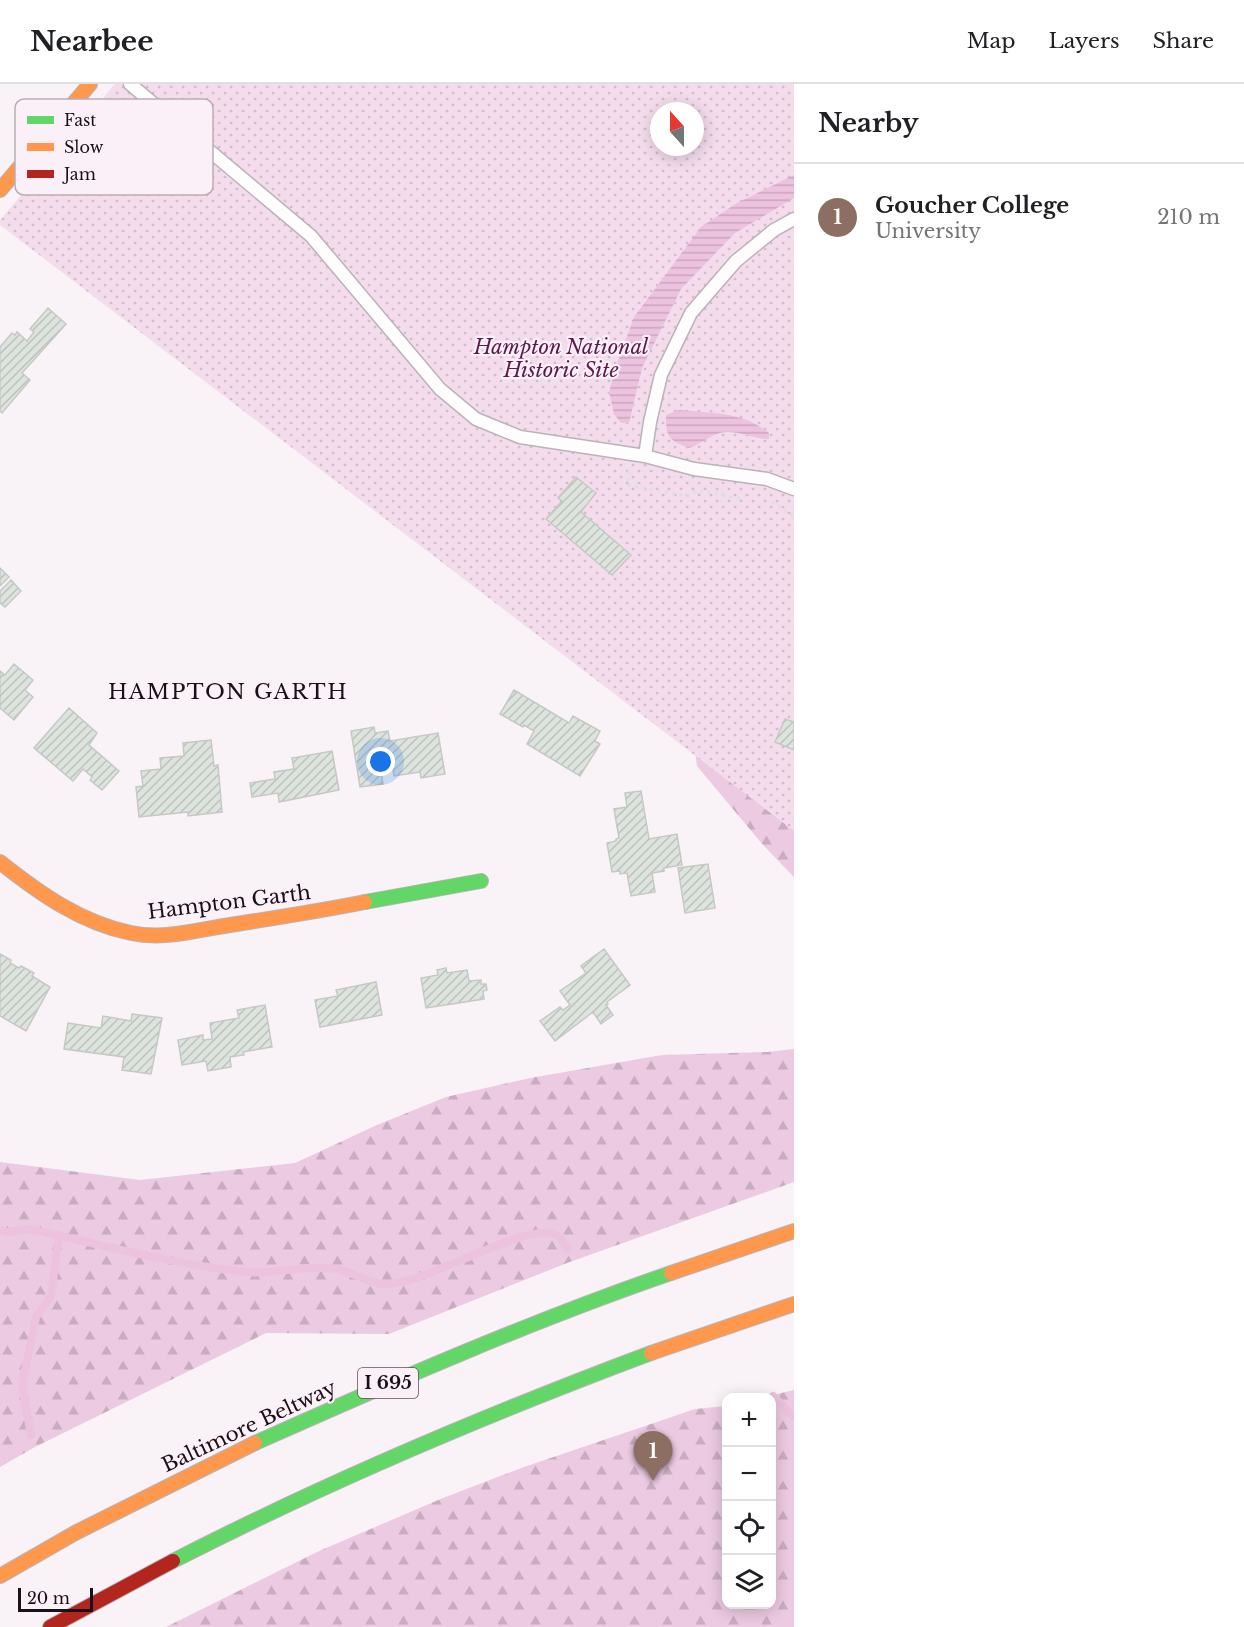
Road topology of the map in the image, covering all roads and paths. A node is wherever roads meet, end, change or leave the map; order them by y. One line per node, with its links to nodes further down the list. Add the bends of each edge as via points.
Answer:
1 (90, 84): 3 (main road)
2 (130, 84): 4 (lane)
3 (77, 99)
4 (148, 99)
5 (213, 154): 9 (lane, via 311,236 440,389 476,418 520,437)
6 (15, 172): 7 (main road)
7 (0, 190)
8 (794, 219): 10 (lane, via 736,261 691,313 661,375)
9 (632, 454): 10 (lane); 12 (path, via 627,485 687,496 698,490 738,498)
10 (645, 456): 11 (lane, via 694,469 767,479)
11 (794, 489)
12 (754, 496)
13 (769, 499): 14 (path)
14 (794, 518)
15 (0, 862): 16 (main road, Hampton Garth, via 64,908 133,933 170,934)
16 (481, 881)
17 (794, 1231): 19 (main road, Baltimore Beltway / I 695, via 603,1297 409,1374 240,1450 75,1533)
18 (794, 1304): 20 (main road, via 629,1361 437,1437 270,1512)
19 (0, 1576)
20 (50, 1627)

